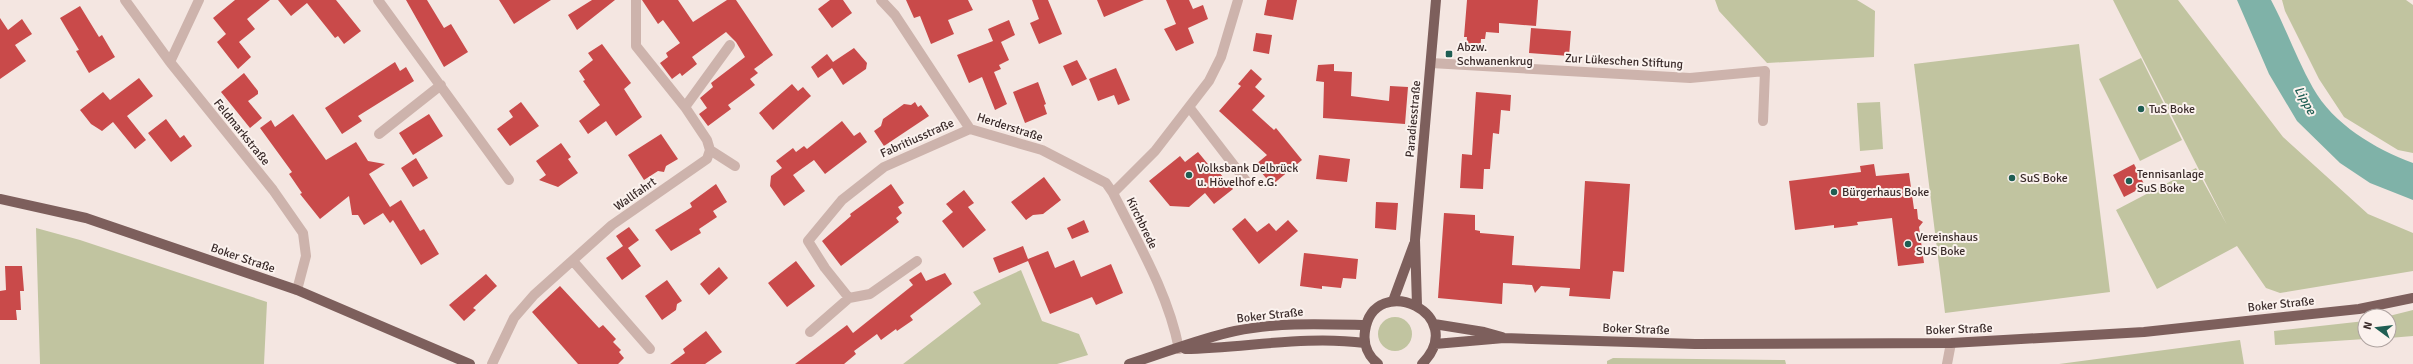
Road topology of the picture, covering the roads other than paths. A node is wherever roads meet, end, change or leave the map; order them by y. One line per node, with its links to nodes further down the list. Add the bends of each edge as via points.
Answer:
1 (125, 0): 9 (street, Feldmarkstraße)
2 (199, 0): 9 (street)
3 (378, 0): 11 (street)
4 (636, 0): 13 (street, via 636,46)
5 (881, 0): 15 (street, Herderstraße, via 895,15)
6 (1238, 0): 12 (street, Kirchbrede, via 1216,69)
7 (1436, 0): 10 (main road, Paradiesstraße)
8 (730, 45): 13 (street)
9 (170, 62): 26 (street, Feldmarkstraße, via 273,190 303,233 306,256)
10 (1431, 63): 14 (street, Zur Lükeschen Stiftung, via 1690,78 1765,71); 23 (main road, Paradiesstraße)
11 (441, 85): 16 (street); 19 (street)
12 (1189, 107): 20 (street); 21 (street, Kirchbrede, via 1155,151)
13 (685, 108): 17 (street, via 707,140)
14 (1763, 121)
15 (970, 129): 21 (street, Herderstraße, via 1042,150 1106,183); 27 (street, Fabritiusstraße, via 884,166 842,200 808,241 825,268)
16 (379, 134)
17 (710, 150): 18 (street); 24 (street, Wallfahrt, via 707,159 612,225)
18 (735, 166)
19 (509, 180)
20 (1246, 181)
21 (1113, 193): 39 (street, Kirchbrede, via 1163,295 1175,328)
22 (0, 199): 26 (main road, Boker Straße, via 86,218)
23 (1415, 240): 29 (main road, Paradiesstraße); 30 (main road, Paradiesstraße)
24 (573, 261): 38 (street); 41 (street, Wallfahrt, via 534,295 514,318)
25 (918, 261): 27 (street, via 870,294)
26 (297, 290): 40 (main road, Boker Straße)
27 (850, 298): 33 (street)
28 (2413, 298): 36 (main road, Boker Straße, via 2359,309 2144,332)
29 (1393, 301): 30 (main road); 32 (main road, via 1381,306 1372,314)
30 (1417, 304): 31 (main road)
31 (1434, 324): 34 (main road, Boker Straße); 37 (main road)
32 (1366, 325): 35 (main road); 39 (main road, Boker Straße, via 1307,324 1262,327 1202,340)
33 (810, 332)
34 (1504, 338): 36 (main road, Boker Straße, via 1695,344); 37 (main road, Boker Straße)
35 (1365, 343): 39 (main road, Boker Straße, via 1284,341 1231,348); 43 (main road, via 1368,352)
36 (1950, 343): 45 (street)
37 (1435, 344): 44 (main road)
38 (650, 349)
39 (1179, 349): 42 (main road, Boker Straße)
40 (470, 364)
41 (492, 364)
42 (1129, 364)
43 (1378, 364)
44 (1422, 364)
45 (1947, 364)

